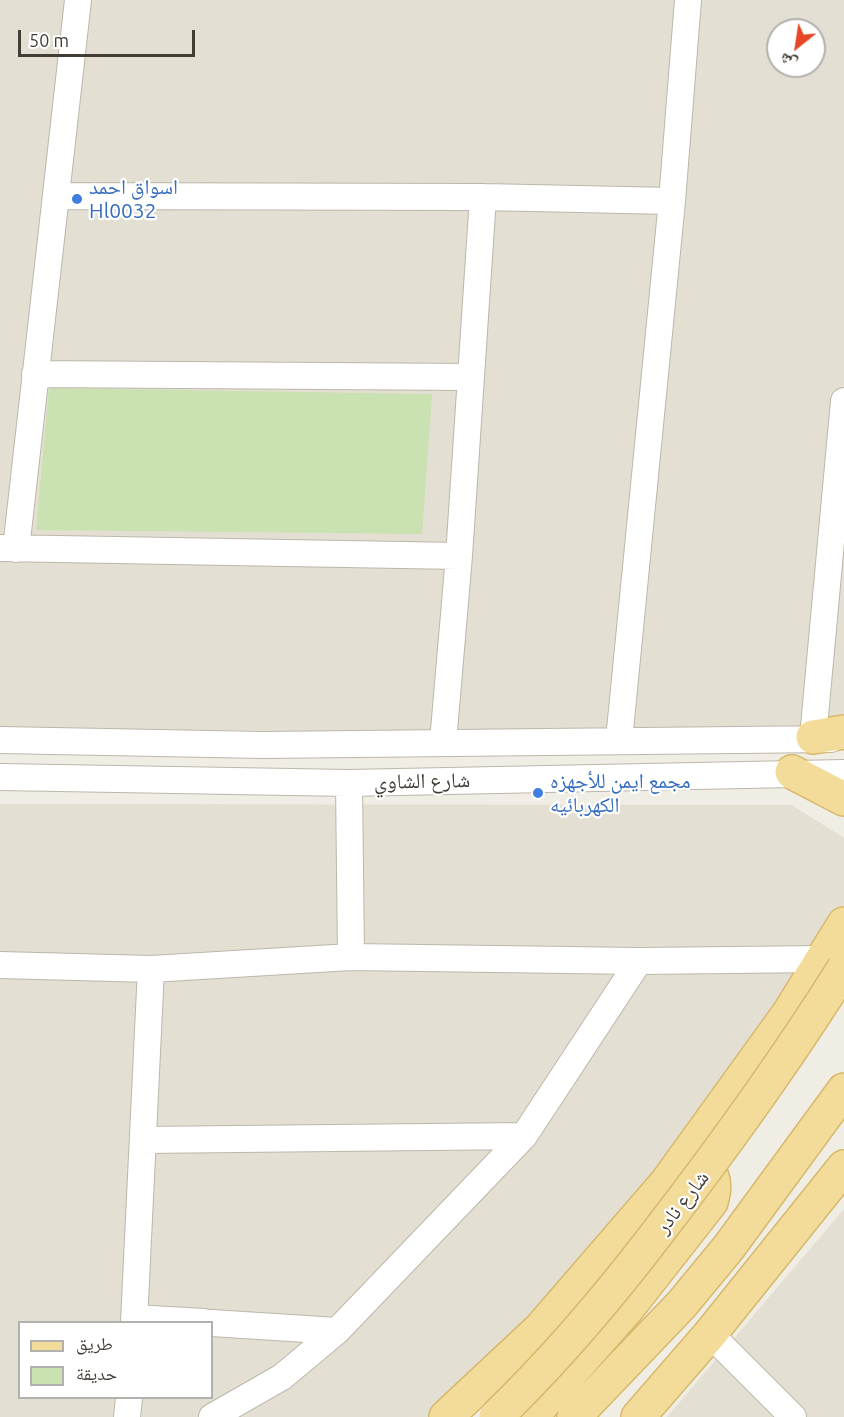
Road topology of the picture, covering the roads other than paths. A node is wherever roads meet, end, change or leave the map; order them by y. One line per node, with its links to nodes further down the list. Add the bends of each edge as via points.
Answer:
1 (78, 0): 3 (street)
2 (688, 0): 5 (street)
3 (56, 196): 4 (street); 6 (street)
4 (483, 197): 5 (street); 7 (street)
5 (672, 201): 13 (street)
6 (36, 374): 7 (street); 9 (street)
7 (471, 377): 10 (street)
8 (844, 401): 11 (street)
9 (8, 548): 10 (street)
10 (459, 556): 14 (street)
11 (834, 736): 13 (street, شارع الشاوي)
12 (0, 740): 15 (street, شارع الشاوي)
13 (619, 740): 14 (street, شارع الشاوي)
14 (443, 741): 16 (street, شارع الشاوي)
15 (230, 744): 16 (street, شارع الشاوي); 20 (street, via 243,761 242,770)
16 (289, 744): 21 (street, via 278,755 276,764)
17 (792, 772): 18 (street, شارع الشاوي); 22 (street, شارع الشاوي); 23 (main road)
18 (844, 773)
19 (0, 777): 20 (street, شارع الشاوي)
20 (232, 780): 21 (street, شارع الشاوي)
21 (289, 782): 22 (street, شارع الشاوي)
22 (349, 783): 25 (street)
23 (844, 799)
24 (844, 924): 27 (main road)
25 (351, 957): 26 (street); 29 (street)
26 (639, 961): 27 (street); 31 (street)
27 (834, 964): 34 (main road); 44 (main road, شارع نادر, bridge, via 752,1108 620,1284)
28 (0, 965): 29 (street)
29 (151, 969): 32 (street)
30 (844, 1090): 46 (main road, via 729,1247 682,1304)
31 (524, 1136): 32 (street); 38 (street)
32 (143, 1140): 35 (street)
33 (844, 1167): 39 (main road)
34 (667, 1182): 43 (main road, via 540,1329); 45 (main road, via 694,1164 712,1174 714,1193 694,1225 627,1309)
35 (134, 1320): 36 (street)
36 (157, 1321)
37 (213, 1323): 38 (street)
38 (337, 1331): 42 (street, via 282,1377)
39 (710, 1334): 47 (main road); 48 (street)
40 (129, 1399): 41 (street)
41 (128, 1417)
42 (212, 1417)
43 (446, 1417)
44 (496, 1417)
45 (531, 1417)
46 (574, 1417)
47 (638, 1417)
48 (793, 1417)

